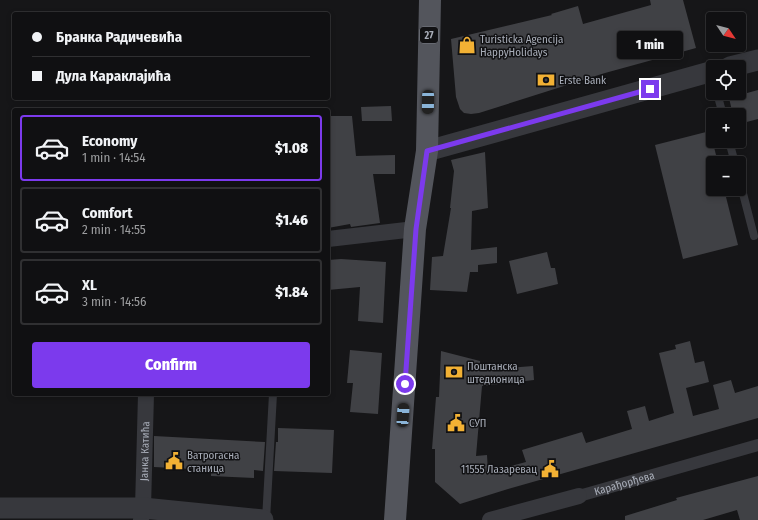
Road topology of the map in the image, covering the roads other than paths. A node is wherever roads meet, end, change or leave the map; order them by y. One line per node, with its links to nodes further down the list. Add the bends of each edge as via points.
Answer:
1 (430, 0): 5 (main road, 27)
2 (758, 60): 3 (street)
3 (746, 64)
4 (706, 75): 5 (street)
5 (427, 151): 7 (main road, 27)
6 (744, 196): 8 (lane)
7 (416, 229): 9 (street); 19 (main road, 27)
8 (754, 236)
9 (330, 239)
10 (146, 396): 15 (street, Јанка Катића)
11 (273, 396): 18 (lane)
12 (758, 445): 13 (street, Карађорђева)
13 (579, 496): 20 (street, Карађорђева)
14 (0, 508): 15 (street)
15 (142, 514): 16 (street)
16 (232, 518): 17 (street)
17 (263, 520)
18 (266, 520)
19 (395, 520)
20 (490, 520)

